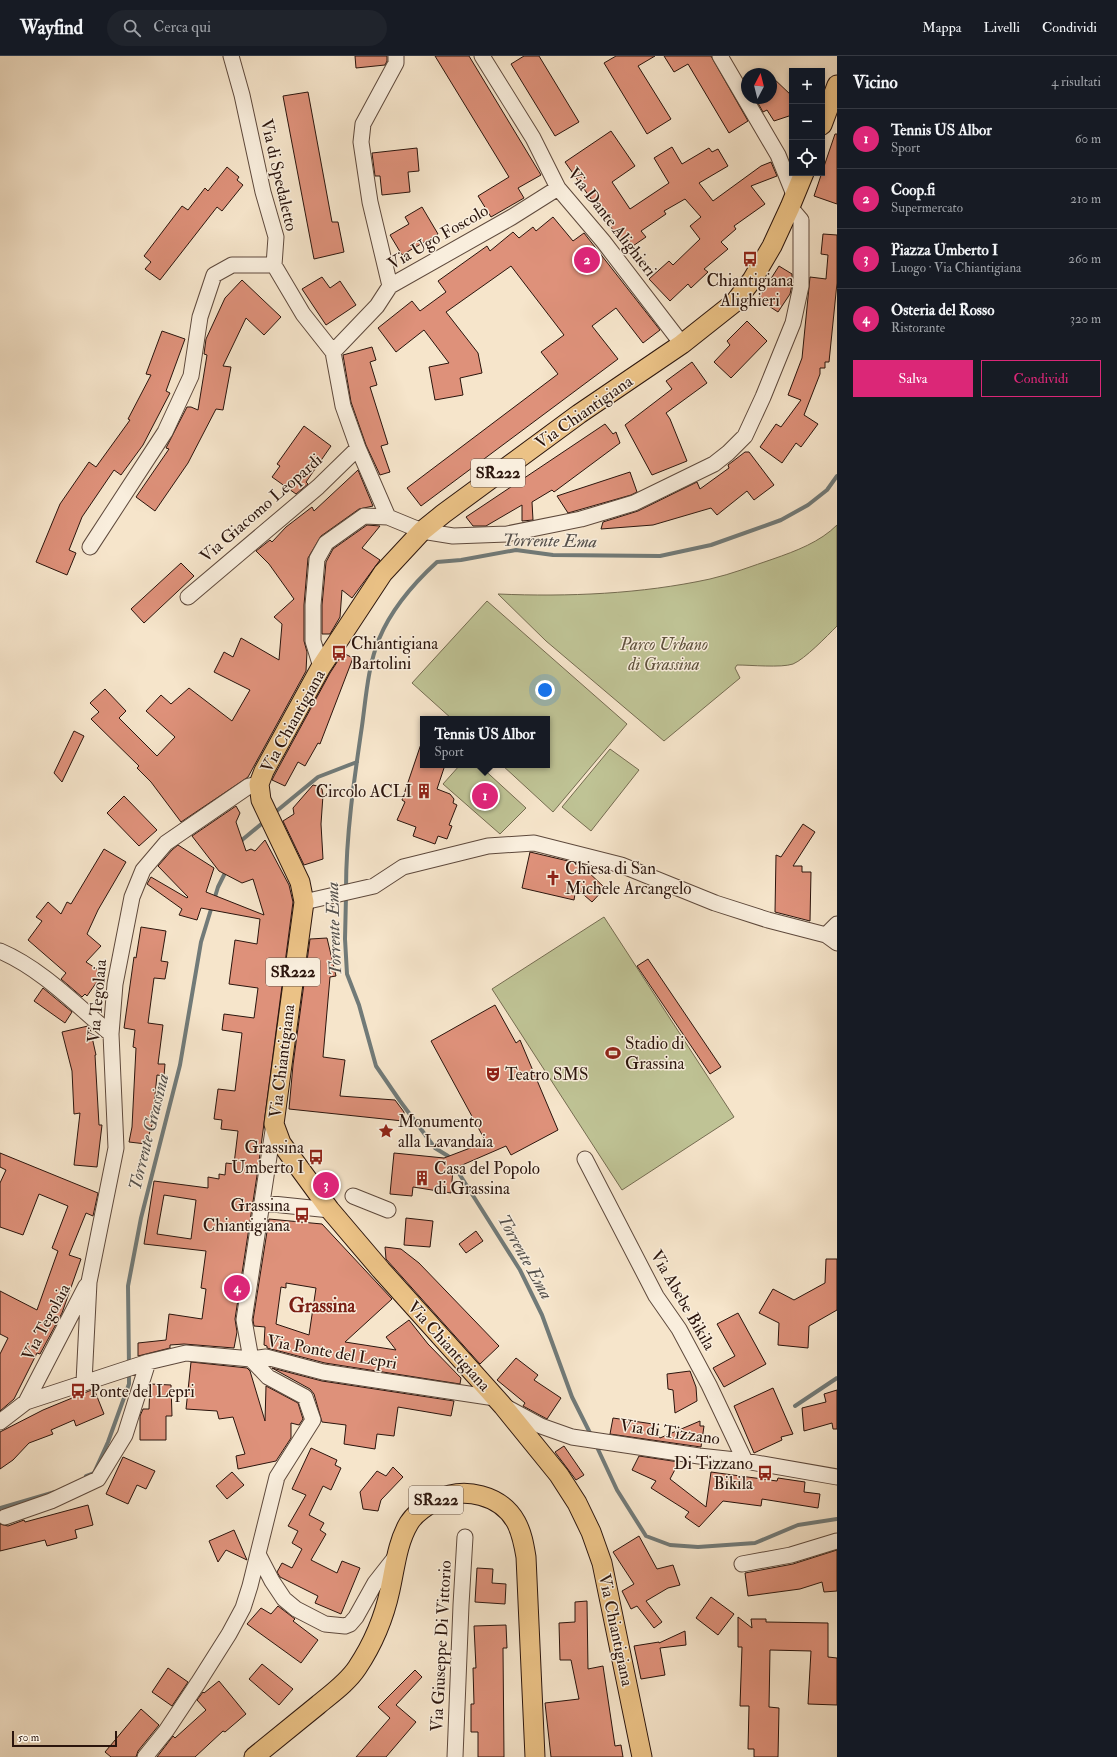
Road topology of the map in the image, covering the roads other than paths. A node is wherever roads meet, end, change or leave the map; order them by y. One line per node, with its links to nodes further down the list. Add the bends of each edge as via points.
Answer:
1 (231, 56): 11 (street, Via di Spedaletto, via 276,237)
2 (396, 56): 12 (street, via 396,63 363,124 361,142 370,202)
3 (482, 56): 9 (street, Via Dante Alighieri, via 533,138)
4 (720, 56): 7 (street)
5 (836, 87): 6 (main road)
6 (825, 116)
7 (785, 157): 10 (street)
8 (803, 176): 10 (main road, Via Chiantigiana / SR222)
9 (558, 188): 12 (street, Via Ugo Foscolo); 13 (street, Via Dante Alighieri, via 603,241)
10 (792, 202): 13 (main road, Via Chiantigiana / SR222, via 772,246 752,280 735,302); 17 (street, via 801,220 801,286 793,323 745,436 728,453 714,464 634,503 581,519 507,534 453,536)
11 (274, 264): 14 (street, via 303,314); 18 (street, via 232,265 214,275 200,317 191,376 165,432)
12 (390, 286): 14 (street, Via Ugo Foscolo, via 377,306)
13 (682, 344): 17 (main road, Via Chiantigiana / SR222, via 579,414)
14 (333, 352): 15 (street, via 343,406)
15 (358, 448): 16 (street); 19 (street, Via Giacomo Leopardi, via 318,487)
16 (388, 517): 17 (street); 20 (street, via 364,516 326,542 317,560 313,641)
17 (422, 531): 20 (main road, Via Chiantigiana / SR222, via 383,573)
18 (90, 547)
19 (188, 596)
20 (321, 667): 21 (main road, Via Chiantigiana / SR222, via 264,771)
21 (260, 792): 22 (main road, Via Chiantigiana / SR222, via 300,882); 26 (street, Via Tegolaia, via 249,786 166,843 143,870 132,897 123,936 115,984)
22 (313, 900): 24 (street, via 374,886 403,867 488,846 534,844 621,865 715,903); 27 (main road, Via Chiantigiana / SR222)
23 (837, 924): 24 (street)
24 (832, 939)
25 (0, 951): 26 (street, via 38,973)
26 (111, 1034): 33 (street, Via Tegolaia, via 116,1148)
27 (274, 1124): 30 (street); 31 (main road, Via Chiantigiana / SR222, via 280,1143)
28 (586, 1159): 40 (street, Via Abebe Bikila, via 656,1296 680,1329)
29 (353, 1196): 32 (street)
30 (263, 1204): 31 (street); 34 (street, via 244,1320)
31 (330, 1210): 38 (main road, Via Chiantigiana / SR222)
32 (388, 1210)
33 (89, 1282): 36 (street, Via Tegolaia); 37 (street, Via Tegolaia)
34 (251, 1359): 35 (street, Via Ponte del Lepri, via 186,1353); 38 (street, Via Ponte del Lepri, via 266,1357 323,1372); 45 (street, via 268,1377 305,1397 313,1420 277,1477)
35 (142, 1364): 36 (street, Via Ponte del Lepri); 42 (street, via 125,1435 98,1479 51,1501)
36 (84, 1382): 37 (street, Via Ponte del Lepri)
37 (26, 1402): 39 (street)
38 (499, 1402): 40 (street, Via di Tizzano, via 541,1426 572,1437); 52 (main road, Via Chiantigiana / SR222, via 559,1475 577,1503 597,1546)
39 (0, 1422)
40 (745, 1461): 41 (street, Via di Tizzano)
41 (837, 1477)
42 (5, 1517)
43 (465, 1537): 50 (street, Via Giuseppe Di Vittorio)
44 (837, 1541): 47 (street, via 791,1555)
45 (258, 1554): 46 (street, via 284,1599 296,1609 325,1624 345,1626 356,1617 375,1583); 48 (street, via 243,1608 229,1634 166,1731)
46 (397, 1554): 49 (main road, SR222, via 381,1623 357,1669 344,1684); 51 (main road, SR222, via 410,1522 430,1503 442,1498 463,1494 484,1496 502,1506 515,1521 521,1532 526,1557)
47 (742, 1564)
48 (145, 1757)
49 (254, 1757)
50 (455, 1757)
51 (535, 1757)
52 (642, 1757)

